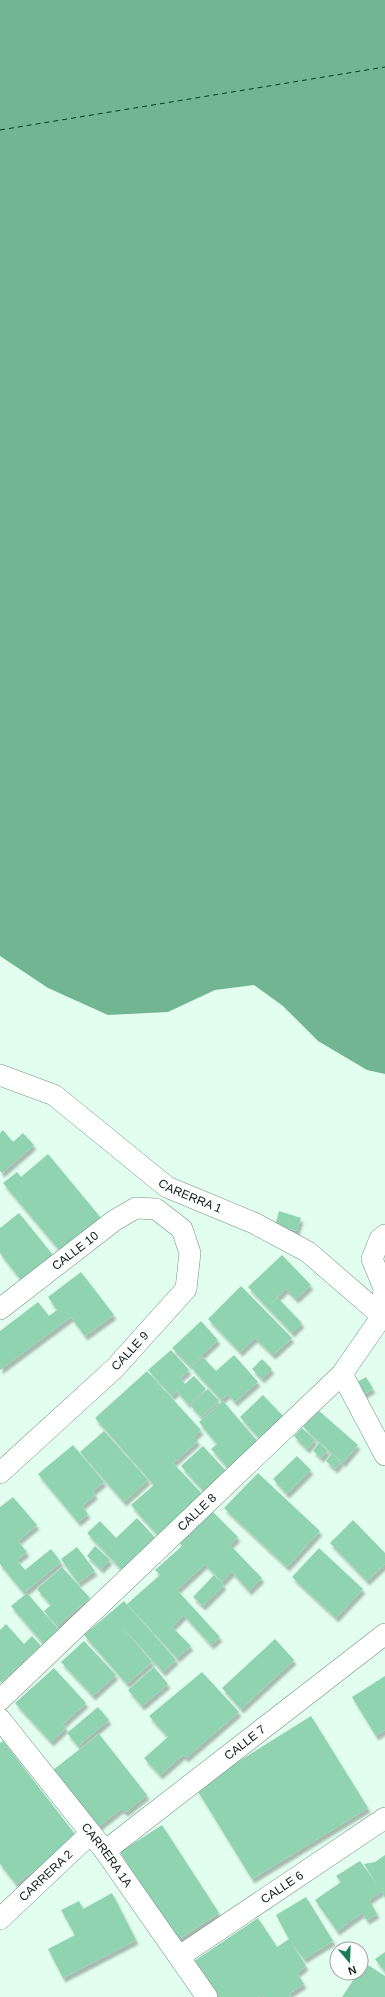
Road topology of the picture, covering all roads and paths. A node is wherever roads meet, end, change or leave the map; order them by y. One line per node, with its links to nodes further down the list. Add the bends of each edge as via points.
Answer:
1 (0, 1074): 5 (street, CARERRA 1, via 54,1095 167,1187 254,1223 308,1252)
2 (156, 1209): 4 (street, CALLE 10, via 136,1208 115,1220); 8 (street, CALLE 9, via 182,1229 190,1253 186,1289 115,1368)
3 (385, 1235): 5 (street, via 380,1239 372,1259 384,1288)
4 (0, 1309)
5 (382, 1316): 6 (street, CALLE 8)
6 (342, 1374): 7 (street); 10 (street, CALLE 8)
7 (385, 1455)
8 (0, 1473)
9 (385, 1634): 14 (street, CALLE 7)
10 (0, 1700)
11 (0, 1719): 13 (street, CARRERA 1A)
12 (385, 1818): 16 (street, CALLE 6)
13 (91, 1833): 14 (street, CARRERA 1A); 15 (street, CARRERA 2)
14 (105, 1851): 16 (street, CARRERA 1A)
15 (0, 1919)
16 (180, 1956): 17 (street, CARRERA 1A)
17 (207, 1997)

